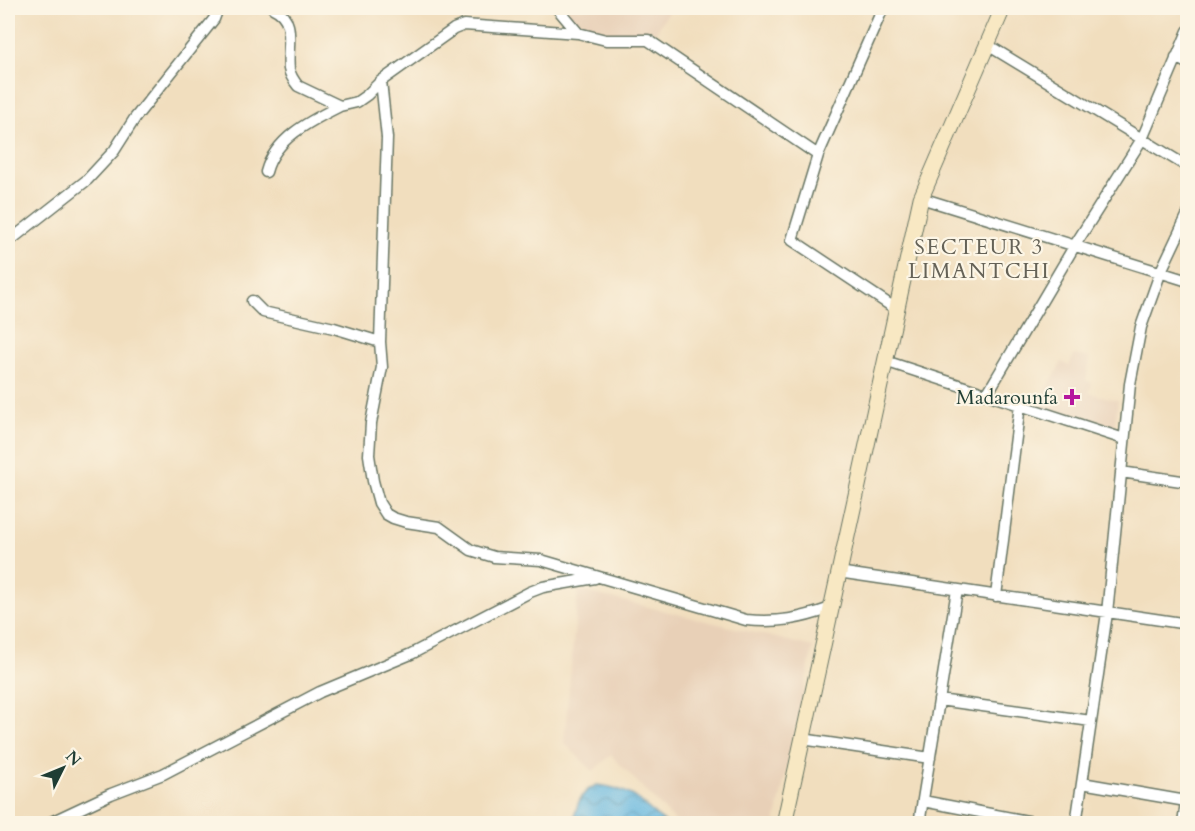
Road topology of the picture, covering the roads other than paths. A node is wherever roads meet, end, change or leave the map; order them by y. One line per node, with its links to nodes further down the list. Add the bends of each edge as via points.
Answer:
1 (218, 8): 19 (street, via 214,19 135,118 114,151 87,180)
2 (273, 8): 12 (street, via 287,21 289,70 298,86)
3 (557, 8): 7 (street)
4 (883, 8): 14 (street)
5 (1002, 8): 8 (street)
6 (1188, 31): 9 (street)
7 (578, 33): 11 (street, via 464,25); 14 (street, via 606,40 648,40)
8 (986, 44): 13 (street); 17 (street)
9 (1176, 57): 10 (street); 13 (street)
10 (1188, 64)
11 (381, 81): 12 (street, via 357,102); 25 (street, via 387,138)
12 (339, 106): 16 (street, via 289,136 274,152)
13 (1142, 139): 15 (street); 20 (street)
14 (818, 155): 24 (street, via 792,240)
15 (1188, 166)
16 (266, 172)
17 (921, 198): 20 (street); 24 (street)
18 (1188, 214): 21 (street)
19 (8, 242)
20 (1074, 245): 21 (street); 27 (street)
21 (1161, 271): 22 (street); 29 (street, via 1141,327)
22 (1188, 281)
23 (252, 302): 25 (street, via 263,312)
24 (896, 309): 26 (street)
25 (381, 342): 33 (street, via 382,367 369,455 383,510 393,518 440,527 471,550 494,557 541,560)
26 (885, 361): 27 (street); 32 (street)
27 (987, 394): 28 (street)
28 (1020, 405): 29 (street); 35 (street)
29 (1125, 439): 30 (street)
30 (1121, 472): 31 (street); 37 (street)
31 (1188, 482)
32 (838, 572): 34 (street); 36 (street)
33 (596, 578): 36 (street, via 746,620 770,623); 46 (street, via 530,592 411,654 321,692 163,774)
34 (957, 590): 35 (street); 39 (street)
35 (996, 596): 37 (street)
36 (831, 608): 41 (street)
37 (1107, 613): 38 (street); 40 (street)
38 (1188, 624)
39 (939, 700): 40 (street); 42 (street)
40 (1091, 721): 43 (street)
41 (802, 739): 42 (street); 47 (street)
42 (930, 758): 45 (street)
43 (1082, 783): 44 (street); 50 (street)
44 (1187, 798): 51 (street)
45 (923, 801): 48 (street); 49 (street)
46 (47, 824)
47 (784, 824)
48 (919, 824)
49 (1043, 824)
50 (1076, 824)
51 (1183, 824)

